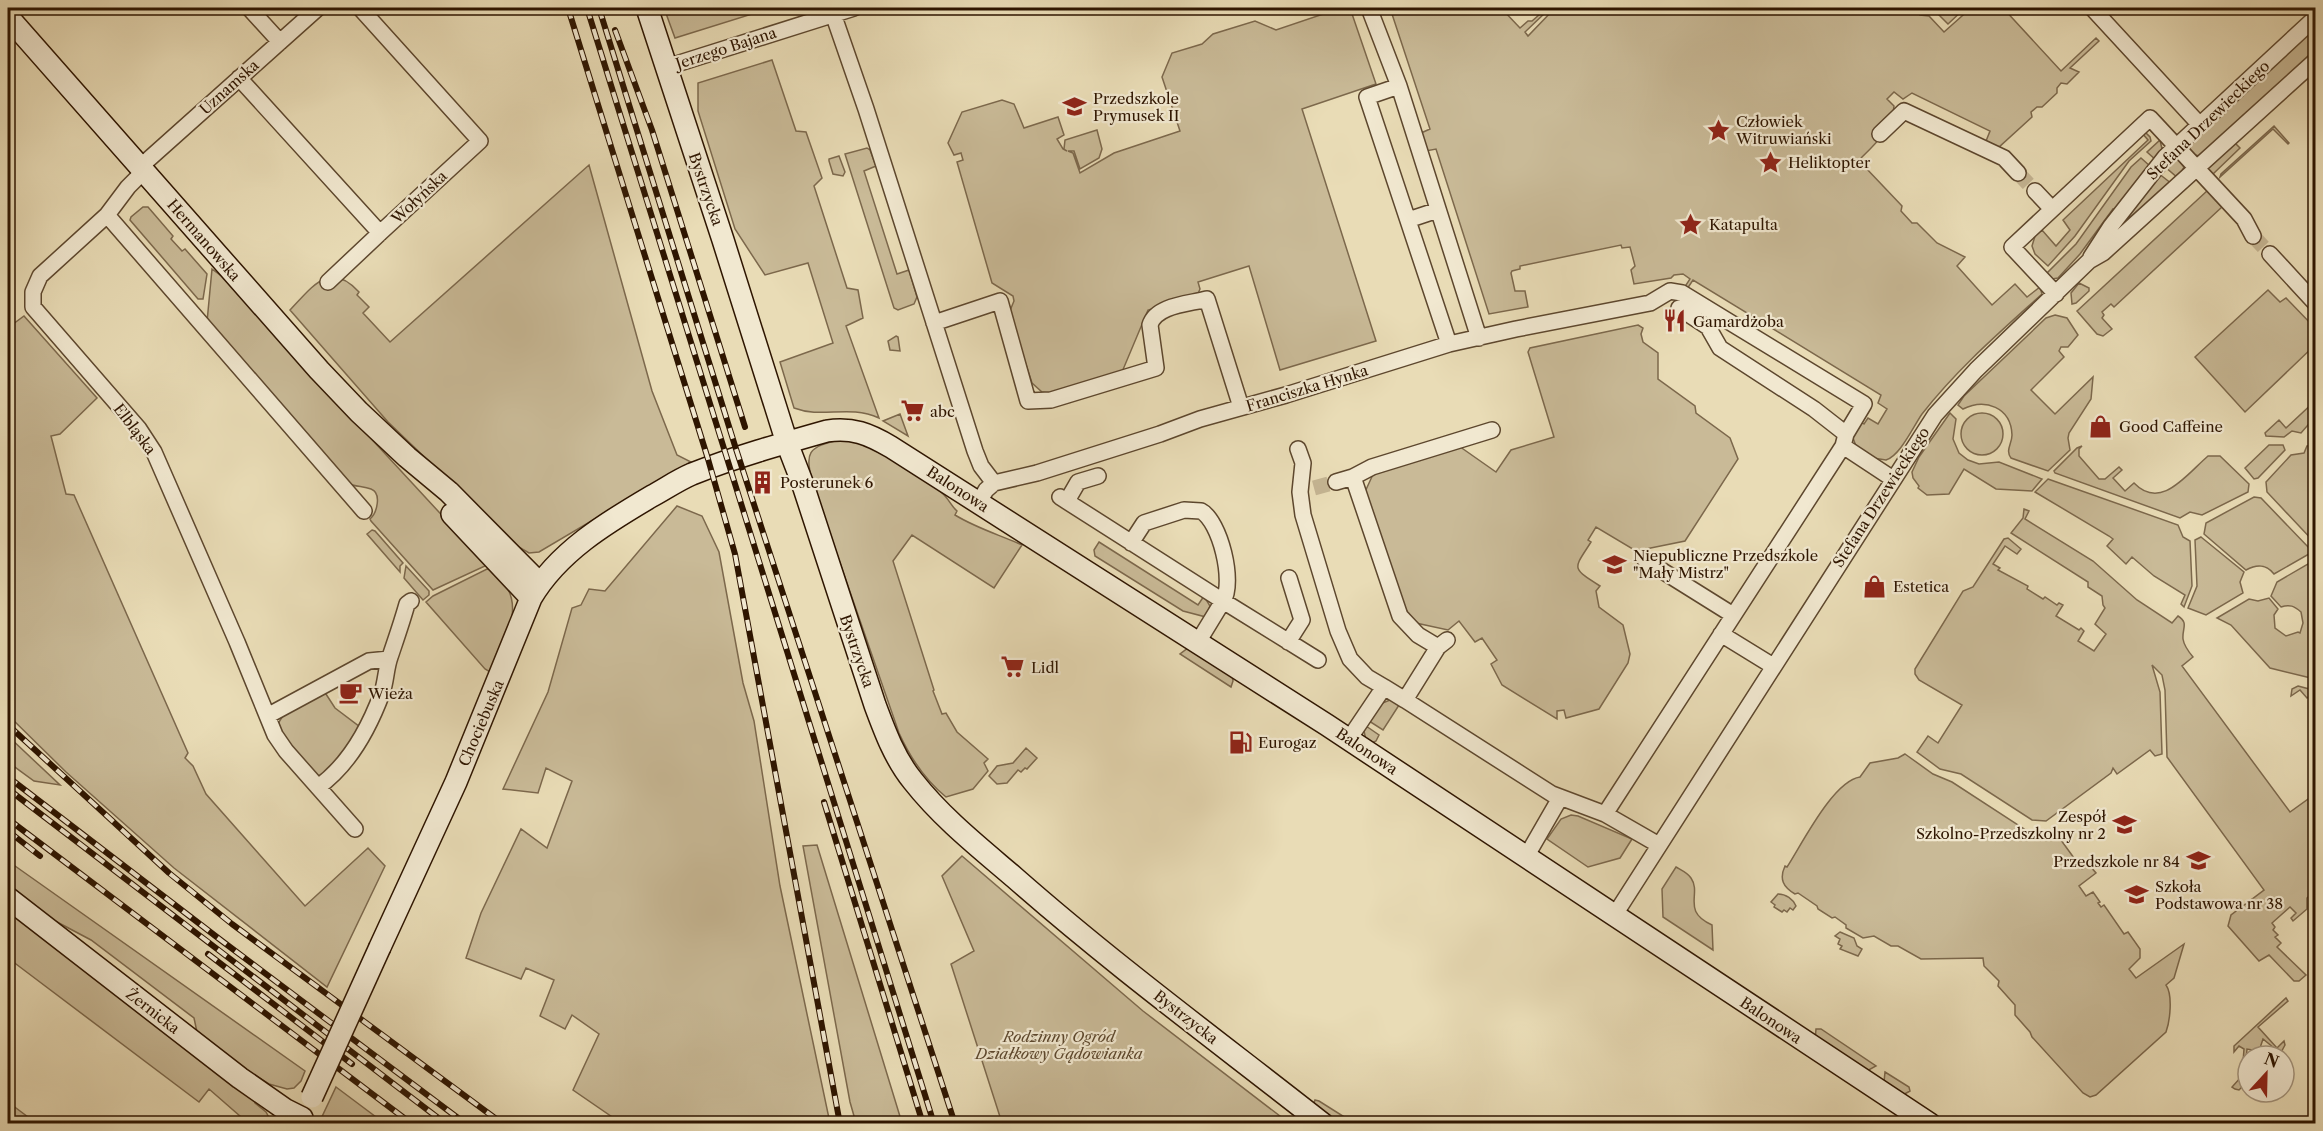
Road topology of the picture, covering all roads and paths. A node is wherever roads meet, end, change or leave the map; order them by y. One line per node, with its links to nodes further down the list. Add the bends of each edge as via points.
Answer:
1 (249, 8): 11 (street)
2 (318, 8): 11 (street, Uznamska)
3 (360, 8): 27 (street, Wołyńska, via 480,141)
4 (647, 8): 13 (street, Bystrzycka)
5 (854, 8): 8 (street, Jerzego Bajana)
6 (1369, 8): 15 (street)
7 (2092, 8): 16 (street)
8 (832, 11): 13 (street, Jerzego Bajana); 35 (street)
9 (8, 16): 20 (street, Hermanowska)
10 (2316, 17): 16 (street, Stefana Drzewieckiego)
11 (280, 42): 14 (street, Uznamska)
12 (2316, 60): 19 (street, Stefana Drzewieckiego)
13 (667, 67): 41 (street, Bystrzycka)
14 (239, 78): 20 (street, Uznamska); 27 (street, Wołyńska)
15 (1399, 86): 24 (street); 26 (street, via 1367,97)
16 (2200, 125): 18 (street, Stefana Drzewieckiego)
17 (1880, 134): 21 (street, via 1904,111 2004,158)
18 (2176, 146): 19 (street); 23 (street, via 2150,118); 30 (street, Stefana Drzewieckiego, via 2149,175)
19 (2197, 168): 28 (street, via 2244,219); 30 (street, Stefana Drzewieckiego, via 2103,253)
20 (142, 169): 25 (street, Elbląska); 53 (street, Hermanowska, via 319,370 407,458 441,502)
21 (2018, 173)
22 (2035, 191): 23 (street)
23 (2052, 209): 32 (street, via 2012,247)
24 (1438, 210): 26 (street); 36 (street)
25 (107, 215): 49 (street); 65 (street, Elbląska, via 40,276 33,292 33,307 139,429 154,452)
26 (1408, 220): 37 (street)
27 (380, 233): 31 (street)
28 (2253, 236)
29 (2270, 254): 33 (street)
30 (2089, 261): 32 (street, Stefana Drzewieckiego)
31 (328, 282)
32 (2056, 294): 45 (street, Stefana Drzewieckiego, via 1957,389)
33 (2316, 304)
34 (1691, 310): 36 (street, Franciszka Hynka, via 1676,291 1650,303); 40 (street, via 1708,327 1720,348 1814,409); 40 (street, via 1864,404)
35 (934, 323): 38 (street, via 1000,301 1028,401 1051,400 1156,368 1152,318 1161,310 1207,299); 47 (street, via 975,451)
36 (1479, 338): 37 (street, Franciszka Hynka)
37 (1449, 344): 38 (street, Franciszka Hynka)
38 (1241, 407): 47 (street, Franciszka Hynka, via 1037,474)
39 (1492, 430): 44 (street)
40 (1845, 440): 45 (street); 56 (street)
41 (787, 443): 48 (street, Balonowa, via 836,429 865,432); 53 (street, Chociebuska, via 689,475 598,530 569,553); 76 (street, Bystrzycka, via 886,735 912,780 964,833 1084,938)
42 (1298, 449): 63 (street, via 1307,490 1303,515 1345,649 1358,668)
43 (1098, 476): 50 (street, via 1078,482 1063,499)
44 (1353, 477): 46 (street); 64 (street, via 1400,616 1418,635 1442,643)
45 (1893, 479): 62 (street, Stefana Drzewieckiego)
46 (1336, 482)
47 (994, 483): 48 (street)
48 (979, 502): 58 (street, Balonowa)
49 (364, 511)
50 (1131, 543): 55 (street); 55 (street, via 1144,523 1190,509 1206,513 1227,566 1229,579)
51 (1645, 560): 56 (street)
52 (1289, 578): 59 (street, via 1302,620)
53 (535, 591): 75 (street, Chociebuska, bridge, via 456,782)
54 (411, 601): 60 (street)
55 (1223, 601): 58 (street); 59 (street)
56 (1733, 615): 57 (street)
57 (1720, 634): 62 (street); 69 (street)
58 (1198, 642): 66 (street, Balonowa)
59 (1288, 642): 61 (street)
60 (389, 658): 65 (street, via 369,661); 67 (street, via 382,691 363,732 348,758)
61 (1318, 660)
62 (1773, 666): 71 (street, Stefana Drzewieckiego)
63 (1384, 687): 64 (street); 66 (street)
64 (1406, 700): 68 (street)
65 (269, 715): 67 (street, Elbląska, via 275,735)
66 (1349, 739): 72 (street, Balonowa)
67 (318, 787): 70 (street, Elbląska)
68 (1560, 798): 69 (street); 72 (street)
69 (1605, 814): 71 (street)
70 (355, 830)
71 (1659, 845): 74 (street, Stefana Drzewieckiego)
72 (1526, 857): 74 (street, Balonowa)
73 (8, 898): 75 (street, Żernicka)
74 (1614, 916): 77 (street, Balonowa)
75 (301, 1121)
76 (1323, 1124)
77 (1930, 1124)

